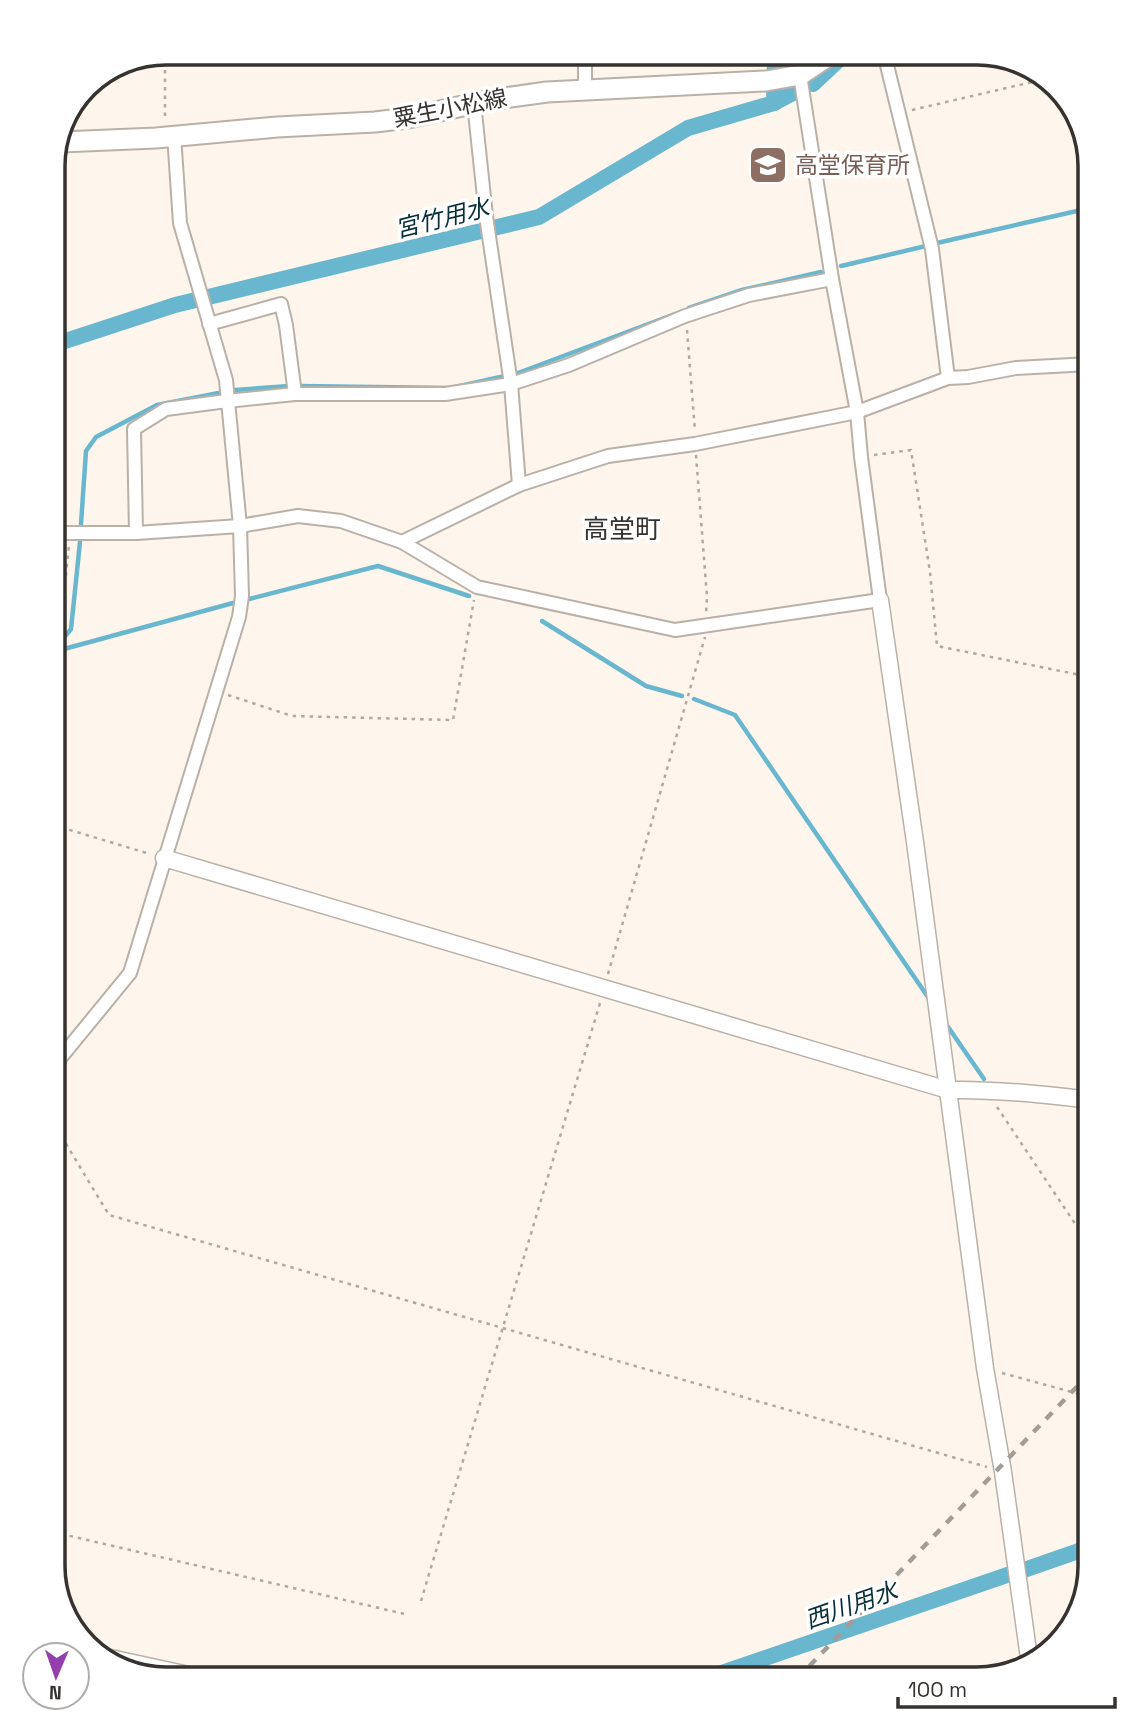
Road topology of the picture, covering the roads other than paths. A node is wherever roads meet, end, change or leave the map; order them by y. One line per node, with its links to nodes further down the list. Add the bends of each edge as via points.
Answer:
1 (585, 65): 5 (street)
2 (813, 65): 4 (main road, 粟生小松線)
3 (887, 65): 12 (street, via 932,250)
4 (795, 76): 5 (main road, 粟生小松線); 9 (street)
5 (585, 90): 6 (main road, 粟生小松線, via 519,94)
6 (474, 103): 7 (main road, 粟生小松線, via 375,122); 13 (street)
7 (170, 136): 8 (main road, 粟生小松線); 10 (street, via 180,223)
8 (68, 142)
9 (832, 279): 13 (street, via 749,295 685,316 569,365); 16 (street)
10 (208, 318): 14 (street, via 281,304); 15 (street)
11 (1078, 365): 12 (street)
12 (948, 378): 16 (street)
13 (510, 382): 14 (street, via 444,394); 17 (street)
14 (295, 394): 15 (street)
15 (228, 401): 18 (street); 19 (street, via 166,409 134,429)
16 (857, 412): 17 (street, via 608,456); 22 (street)
17 (519, 485): 21 (street)
18 (240, 526): 19 (street); 21 (street, via 298,516 341,521); 23 (street, via 239,617)
19 (136, 533): 20 (street)
20 (65, 534)
21 (402, 542): 22 (street, via 477,587 675,630)
22 (880, 600): 25 (street)
23 (164, 858): 24 (street, via 130,973); 25 (street)
24 (65, 1051)
25 (948, 1090): 26 (street, via 985,1089); 27 (street)
26 (1078, 1099)
27 (1028, 1654)

